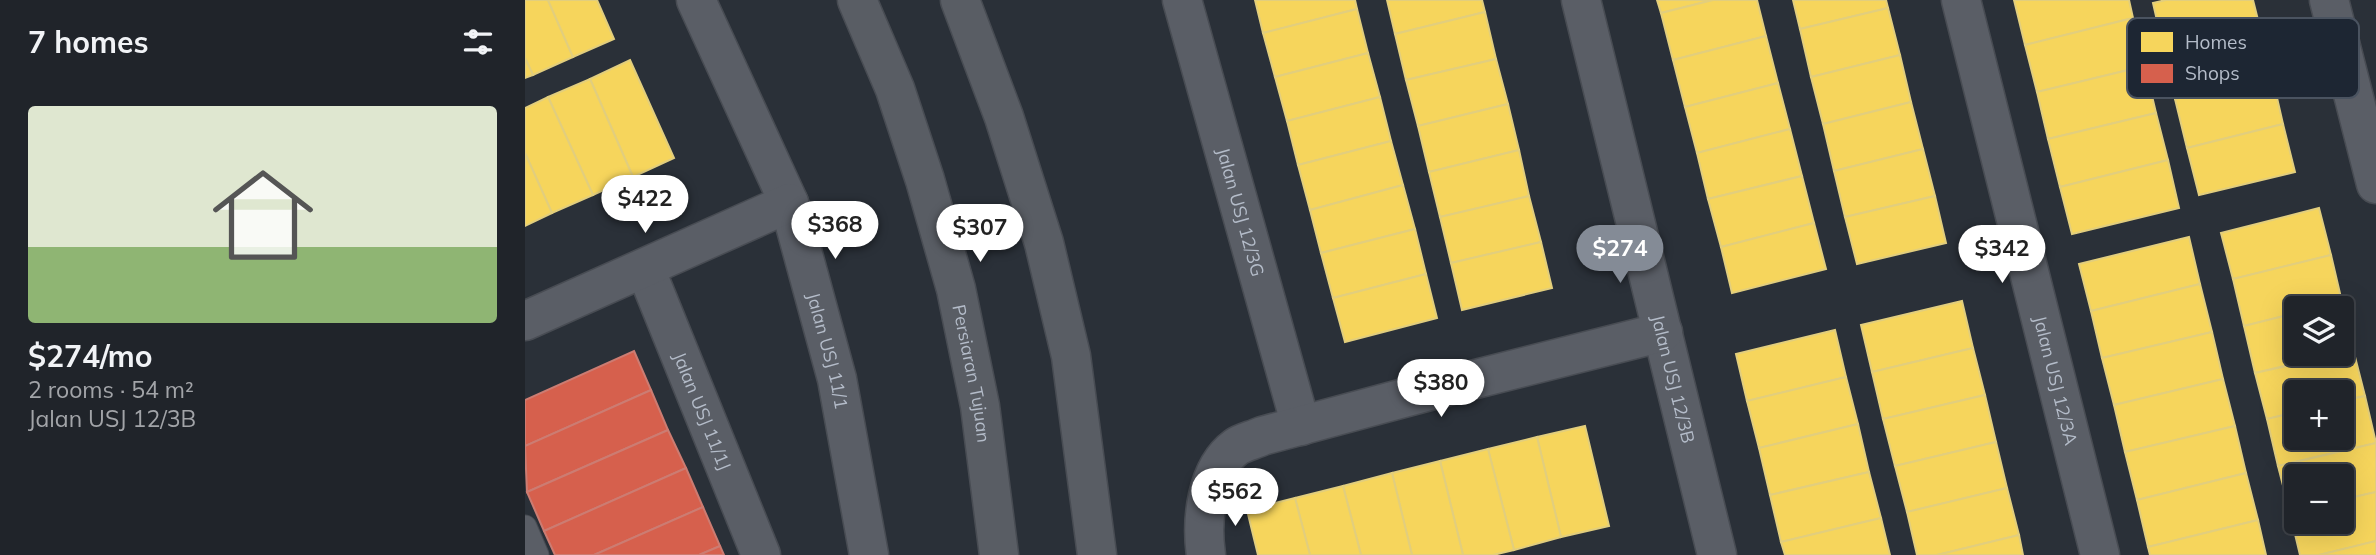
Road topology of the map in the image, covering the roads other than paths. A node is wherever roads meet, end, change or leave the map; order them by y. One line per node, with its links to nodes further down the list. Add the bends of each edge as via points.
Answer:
1 (696, 0): 11 (street, Jalan USJ 11/1)
2 (857, 0): 20 (main road, Persiaran Tujuan, via 895,89 956,289 980,406)
3 (960, 0): 21 (main road, via 1004,117 1047,256 1071,356)
4 (1182, 0): 15 (street, Jalan USJ 12/3G)
5 (1581, 0): 14 (street, Jalan USJ 12/3B)
6 (1961, 0): 24 (street, Jalan USJ 12/3A)
7 (2329, 0): 8 (street)
8 (2334, 18)
9 (2354, 98): 10 (street)
10 (2376, 184)
11 (789, 203): 12 (street); 19 (street, Jalan USJ 11/1, via 837,379)
12 (645, 268): 13 (street); 18 (street, Jalan USJ 11/1J)
13 (525, 321)
14 (1663, 332): 15 (street); 23 (street, Jalan USJ 12/3B)
15 (1301, 426): 22 (street, via 1237,446 1217,467 1203,537)
16 (525, 527): 17 (lane)
17 (537, 555)
18 (761, 555)
19 (869, 555)
20 (999, 555)
21 (1097, 555)
22 (1206, 555)
23 (1717, 555)
24 (2100, 555)

